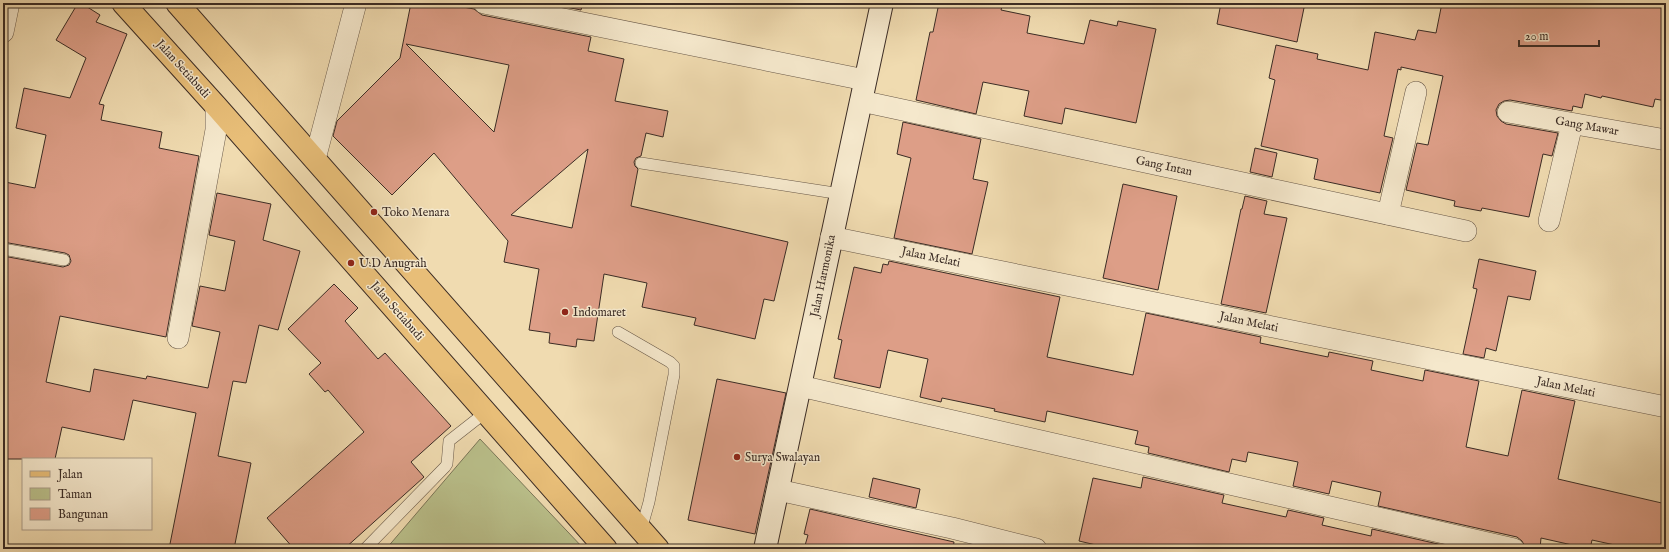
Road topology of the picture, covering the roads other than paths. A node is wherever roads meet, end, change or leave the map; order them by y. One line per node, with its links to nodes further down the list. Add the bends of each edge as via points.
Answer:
1 (9, 3): 7 (street)
2 (123, 3): 11 (main road, Jalan Setiabudi)
3 (177, 3): 15 (main road)
4 (356, 3): 15 (street)
5 (484, 3): 8 (street)
6 (882, 3): 8 (street, Jalan Harmonika)
7 (3, 32)
8 (865, 80): 10 (street, Jalan Harmonika)
9 (1416, 92): 18 (street)
10 (861, 101): 17 (street, Jalan Harmonika); 18 (street, Gang Intan)
11 (216, 106): 25 (street, via 216,130); 28 (main road, Jalan Setiabudi)
12 (1508, 112): 13 (street, Gang Mawar)
13 (1572, 124): 14 (street, Gang Mawar); 19 (street)
14 (1666, 140)
15 (315, 159): 30 (main road)
16 (641, 163): 17 (lane)
17 (841, 194): 21 (street, Jalan Harmonika)
18 (1388, 214): 20 (street, Gang Intan)
19 (1549, 221)
20 (1466, 231)
21 (832, 237): 26 (street, Jalan Harmonika); 27 (street, Jalan Melati)
22 (3, 249): 23 (lane)
23 (64, 260)
24 (618, 332): 30 (lane, via 674,366 649,502)
25 (178, 338)
26 (800, 386): 29 (street, Jalan Harmonika); 31 (street)
27 (1666, 408)
28 (486, 412): 32 (lane, via 449,441 445,467); 33 (main road, Jalan Setiabudi)
29 (778, 490): 35 (street, Jalan Harmonika); 36 (street)
30 (641, 530): 34 (main road)
31 (1504, 548)
32 (366, 549)
33 (606, 549)
34 (658, 549)
35 (765, 549)
36 (1036, 549)

